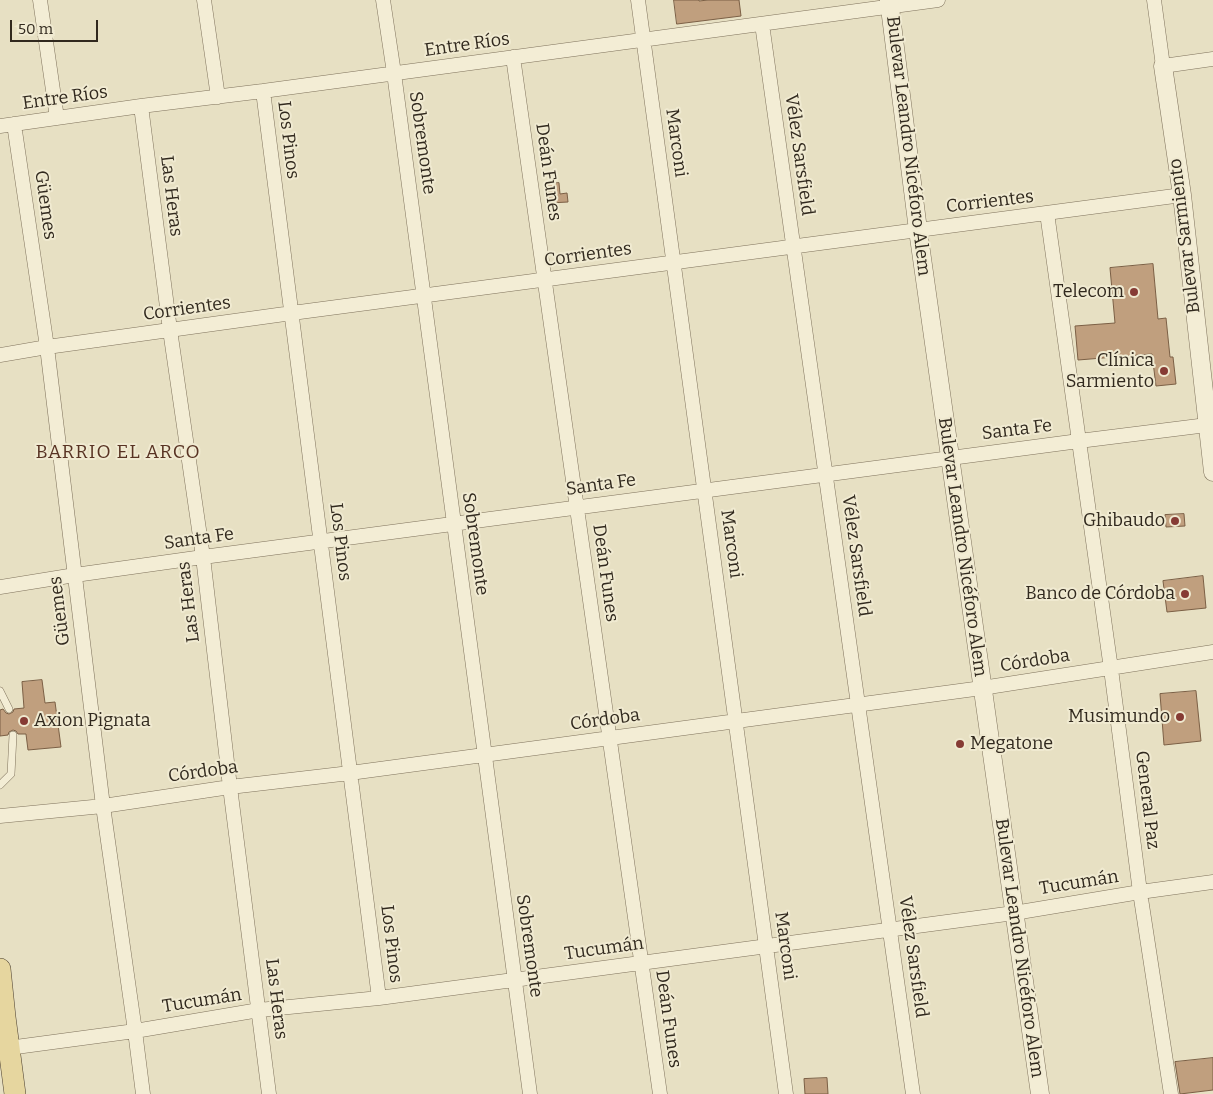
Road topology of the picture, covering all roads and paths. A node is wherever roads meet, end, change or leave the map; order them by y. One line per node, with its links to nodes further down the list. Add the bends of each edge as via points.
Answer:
1 (40, 0): 17 (street)
2 (204, 0): 15 (street)
3 (383, 0): 13 (street, Sobremonte)
4 (638, 0): 9 (street, Marconi)
5 (938, 0): 7 (street, Entre Ríos)
6 (1154, 0): 12 (street, Bulevar Sarmiento)
7 (890, 4): 8 (street, Entre Ríos); 22 (street, Bulevar Leandro Nicéforo Alem)
8 (762, 24): 9 (street, Entre Ríos); 23 (street, Vélez Sarsfield)
9 (643, 39): 10 (street, Entre Ríos); 24 (street, Marconi)
10 (513, 57): 13 (street, Entre Ríos); 25 (street, Deán Funes)
11 (1213, 59): 12 (street)
12 (1163, 66): 20 (street, Bulevar Sarmiento)
13 (394, 73): 14 (street, Entre Ríos); 26 (street, Sobremonte)
14 (263, 91): 15 (street, Entre Ríos); 27 (street, Los Pinos)
15 (218, 97): 16 (street, Entre Ríos)
16 (141, 106): 17 (street, Entre Ríos); 28 (street, Las Heras)
17 (57, 118): 18 (street, Entre Ríos)
18 (14, 124): 19 (street, Entre Ríos); 29 (street, Güemes)
19 (0, 126)
20 (1182, 196): 21 (street, Corrientes); 31 (street, Bulevar Sarmiento)
21 (1046, 213): 22 (street, Corrientes); 32 (street, General Paz)
22 (918, 230): 23 (street, Corrientes); 33 (street, Bulevar Leandro Nicéforo Alem)
23 (793, 247): 24 (street, Corrientes); 35 (street, Vélez Sarsfield)
24 (674, 263): 25 (street, Corrientes); 36 (street, Marconi)
25 (545, 280): 26 (street, Corrientes); 37 (street, Deán Funes)
26 (423, 296): 27 (street, Corrientes); 38 (street, Sobremonte)
27 (292, 313): 28 (street, Corrientes); 39 (street, Los Pinos)
28 (170, 330): 29 (street, Corrientes); 40 (street, Las Heras)
29 (47, 347): 30 (street, Corrientes); 41 (street, Güemes)
30 (0, 355)
31 (1207, 425): 32 (street, Santa Fe); 34 (street, Bulevar Sarmiento)
32 (1079, 441): 33 (street, Santa Fe); 44 (street, General Paz)
33 (950, 458): 35 (street, Santa Fe); 45 (street, Bulevar Leandro Nicéforo Alem)
34 (1213, 472)
35 (826, 474): 36 (street, Santa Fe); 47 (street, Vélez Sarsfield)
36 (704, 490): 37 (street, Santa Fe); 49 (street, Marconi)
37 (577, 508): 38 (street, Santa Fe); 51 (street, Deán Funes)
38 (454, 524): 39 (street, Santa Fe); 52 (street, Sobremonte)
39 (321, 542): 40 (street, Santa Fe); 53 (street, Los Pinos)
40 (203, 557): 41 (street, Santa Fe); 55 (street, Las Heras)
41 (75, 575): 42 (street, Santa Fe); 56 (street, Güemes)
42 (0, 587)
43 (1213, 652): 44 (street, Córdoba)
44 (1111, 669): 45 (street, Córdoba); 59 (street, General Paz)
45 (982, 688): 47 (street, Córdoba); 60 (street, Bulevar Leandro Nicéforo Alem)
46 (0, 691): 48 (lane)
47 (858, 705): 49 (street, Córdoba); 61 (street, Vélez Sarsfield)
48 (9, 709)
49 (736, 721): 51 (street, Córdoba); 62 (street, Marconi)
50 (13, 735): 54 (lane, via 11,774)
51 (610, 738): 52 (street, Córdoba); 63 (street, Deán Funes)
52 (484, 755): 53 (street, Córdoba); 65 (street, Sobremonte)
53 (350, 773): 55 (street, Córdoba); 66 (street, Los Pinos)
54 (0, 785)
55 (230, 787): 56 (street, Córdoba); 67 (street, Las Heras)
56 (103, 806): 57 (street, Córdoba); 69 (street, Güemes)
57 (0, 816)
58 (1213, 882): 59 (street, Tucumán)
59 (1140, 892): 60 (street, Tucumán); 79 (street, General Paz)
60 (1014, 913): 61 (street, Tucumán); 78 (street, Bulevar Leandro Nicéforo Alem)
61 (890, 930): 62 (street, Tucumán); 77 (street, Vélez Sarsfield)
62 (766, 946): 63 (street, Tucumán); 76 (street, Marconi)
63 (641, 963): 65 (street, Tucumán); 75 (street, Deán Funes)
64 (0, 969): 68 (main road)
65 (514, 980): 66 (street, Tucumán); 74 (street, Sobremonte)
66 (379, 998): 67 (street, Tucumán)
67 (259, 1010): 69 (street, Tucumán); 73 (street, Las Heras)
68 (2, 1017): 70 (main road)
69 (135, 1030): 70 (street, Tucumán); 72 (street, Güemes)
70 (4, 1048): 71 (main road)
71 (15, 1094)
72 (143, 1094)
73 (270, 1094)
74 (530, 1094)
75 (660, 1094)
76 (786, 1094)
77 (913, 1094)
78 (1040, 1094)
79 (1171, 1094)

